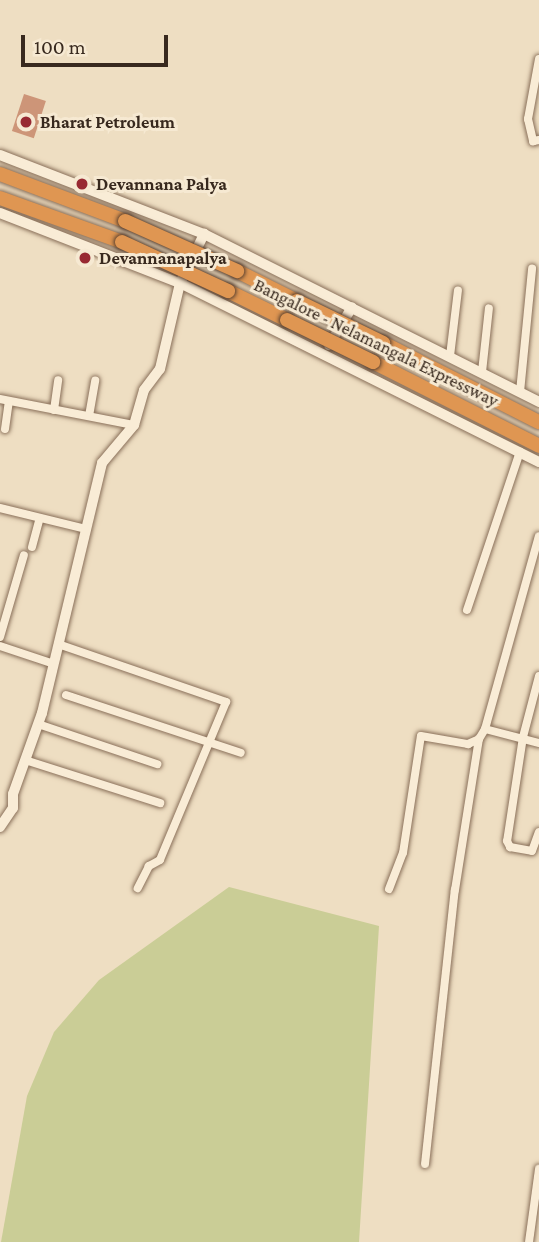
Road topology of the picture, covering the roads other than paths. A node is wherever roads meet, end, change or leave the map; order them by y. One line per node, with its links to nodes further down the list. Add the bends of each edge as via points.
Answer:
1 (539, 59): 2 (street, via 528,119 533,141)
2 (539, 140)
3 (0, 155): 7 (street)
4 (0, 174): 23 (highway, Bangalore - Nelamangala Expressway, bridge, via 174,241)
5 (0, 198): 26 (highway, Bangalore - Nelamangala Expressway, bridge, via 196,275)
6 (0, 213): 9 (street)
7 (204, 234): 9 (street); 11 (street)
8 (532, 268): 18 (street)
9 (180, 283): 13 (street); 24 (street, via 160,369 144,390)
10 (458, 290): 14 (street)
11 (352, 307): 13 (street); 14 (street)
12 (489, 309): 15 (street)
13 (323, 353): 27 (street)
14 (450, 356): 15 (street)
15 (482, 372): 18 (street)
16 (58, 380): 21 (street)
17 (95, 381): 22 (street)
18 (520, 392): 20 (street)
19 (5, 400): 21 (street); 25 (street)
20 (539, 402)
21 (54, 410): 22 (street)
22 (89, 416): 24 (street)
23 (539, 422)
24 (134, 425): 31 (street, via 102,463)
25 (5, 429)
26 (539, 446)
27 (520, 452): 28 (street); 35 (street)
28 (539, 462)
29 (0, 508): 30 (street)
30 (40, 518): 31 (street); 33 (street)
31 (86, 529): 37 (street)
32 (538, 542): 43 (street)
33 (32, 547)
34 (24, 555): 36 (street)
35 (467, 610)
36 (0, 637)
37 (58, 644): 39 (street); 46 (street, via 226,702)
38 (0, 646): 39 (street)
39 (54, 664): 42 (street)
40 (539, 676): 44 (street)
41 (65, 695): 46 (street)
42 (38, 724): 49 (street); 50 (street)
43 (485, 729): 44 (street); 45 (street)
44 (523, 737): 47 (street); 53 (street, via 507,841 510,847 532,851)
45 (479, 739): 55 (street, via 468,744 421,736 403,853); 56 (street, via 455,890)
46 (209, 741): 48 (street); 54 (street, via 160,860 149,866)
47 (539, 743)
48 (242, 753)
49 (25, 760): 51 (street); 52 (street, via 13,807)
50 (157, 764)
51 (160, 803)
52 (0, 827)
53 (539, 832)
54 (138, 888)
55 (388, 890)
56 (425, 1164)
57 (539, 1169): 58 (street)
58 (529, 1242)

